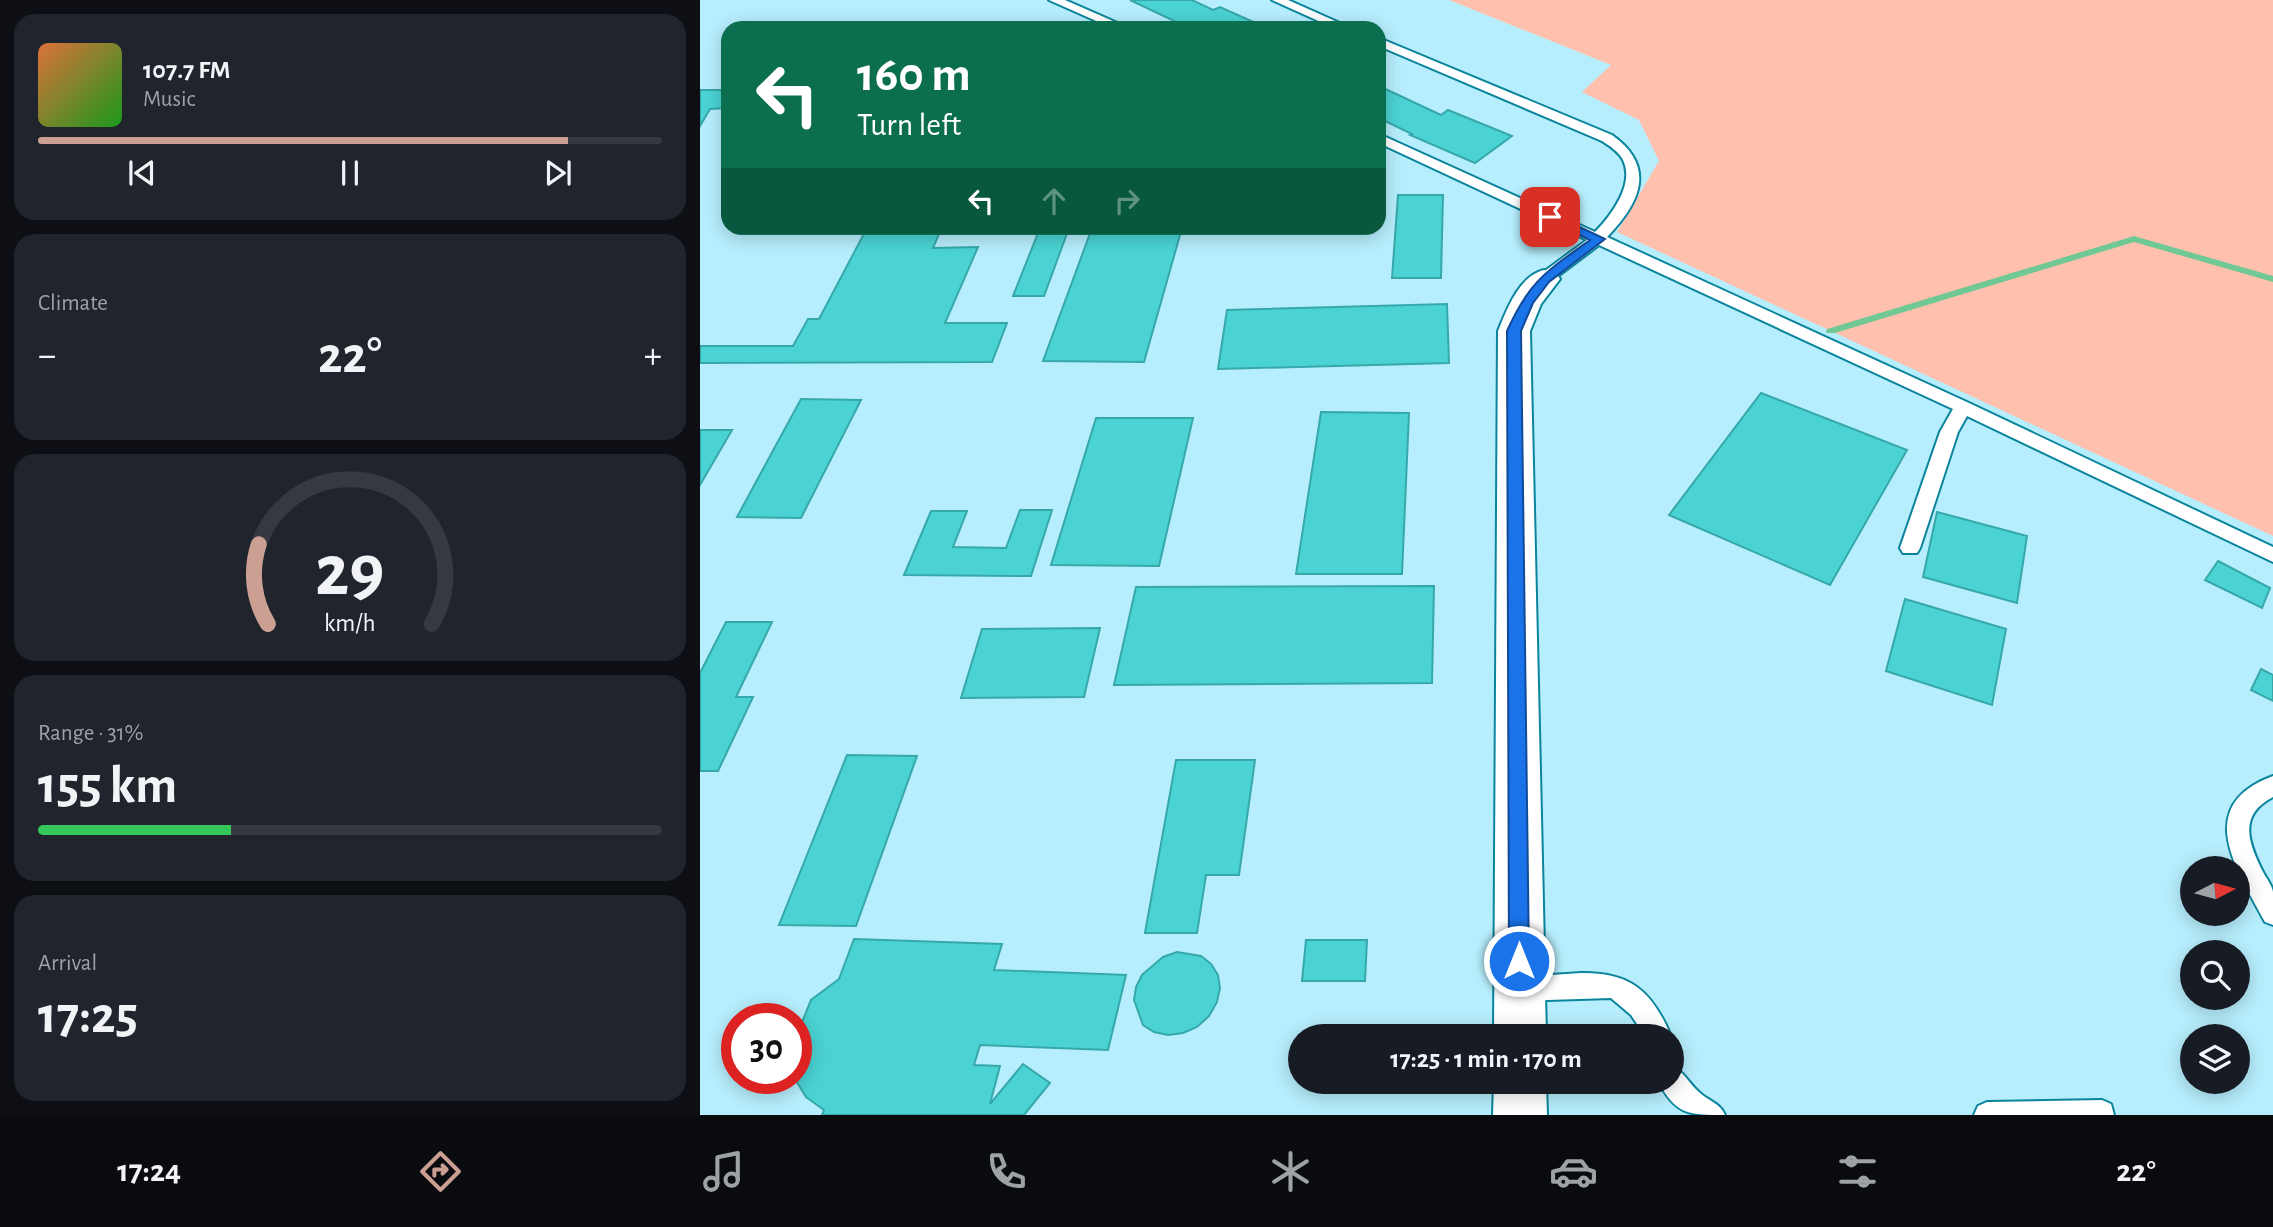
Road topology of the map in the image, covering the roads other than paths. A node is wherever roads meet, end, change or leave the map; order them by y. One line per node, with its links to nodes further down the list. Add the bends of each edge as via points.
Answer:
1 (1055, 0): 3 (lane)
2 (1278, 0): 4 (lane)
3 (1106, 21)
4 (1328, 21)
5 (1386, 45): 7 (lane, via 1607,138 1622,149 1632,163 1634,178 1623,209)
6 (1386, 141): 7 (lane)
7 (1598, 239): 8 (lane); 9 (lane)
8 (1544, 279): 14 (street, via 1514,331)
9 (1963, 407): 10 (lane, via 1949,432); 11 (lane)
10 (1910, 548)
11 (2273, 555)
12 (2273, 786): 13 (lane, via 2254,792 2241,806 2236,826 2241,849)
13 (2273, 914)
14 (1519, 989): 15 (street); 16 (lane, via 1610,986 1636,1001)
15 (1520, 1024)
16 (1653, 1024)
17 (1520, 1094): 20 (street)
18 (1681, 1094): 21 (lane)
19 (2102, 1112): 22 (lane)
20 (1520, 1115)
21 (1712, 1115)
22 (1987, 1115)

